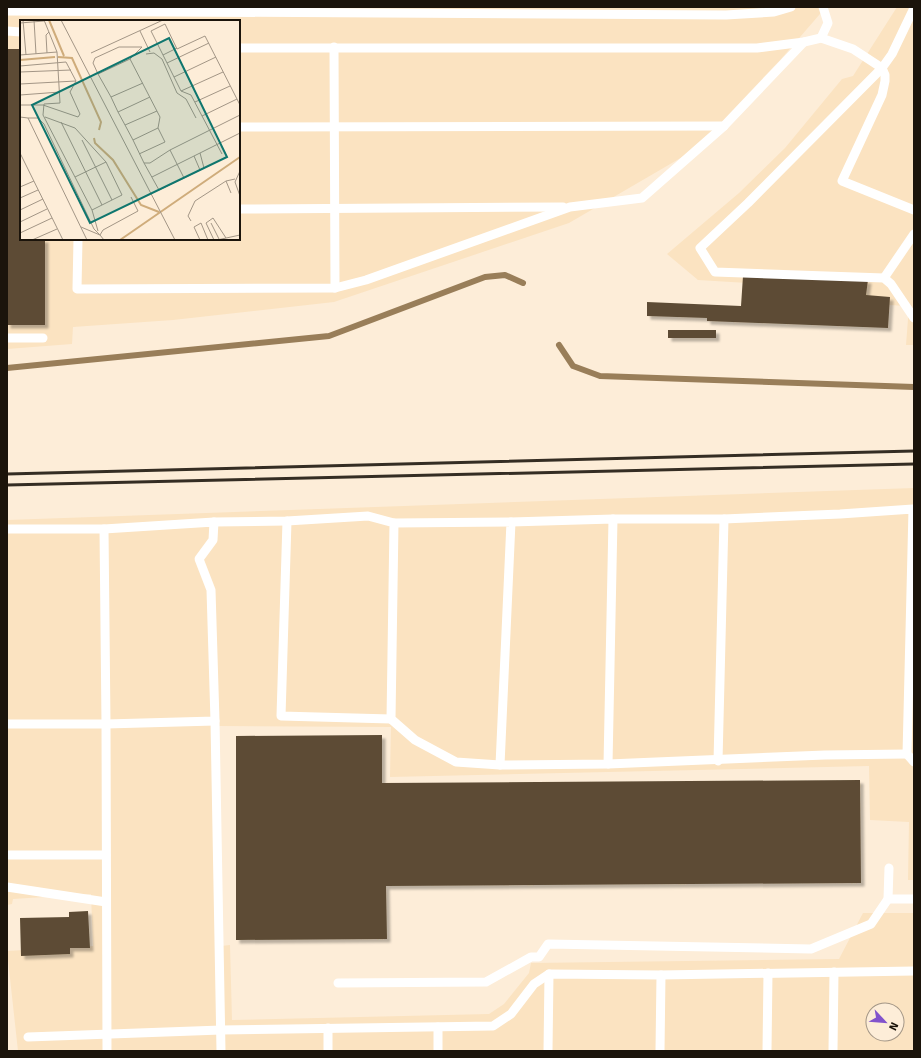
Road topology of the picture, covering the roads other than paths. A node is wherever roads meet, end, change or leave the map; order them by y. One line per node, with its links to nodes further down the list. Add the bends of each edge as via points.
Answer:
1 (791, 7): 4 (lane, via 774,12 726,15)
2 (823, 7): 7 (lane, via 828,23)
3 (914, 8): 11 (lane, via 892,54)
4 (7, 11)
5 (7, 31): 6 (lane)
6 (20, 32)
7 (821, 38): 8 (lane); 11 (lane, via 853,49)
8 (804, 42): 9 (lane, via 757,48); 13 (lane)
9 (334, 47): 10 (lane); 12 (lane)
10 (240, 48)
11 (882, 68): 18 (lane, via 885,81 882,95 842,181); 21 (lane, via 700,248 715,272)
12 (334, 126): 13 (lane); 14 (lane); 17 (lane)
13 (724, 126): 15 (lane, via 642,198)
14 (240, 127)
15 (570, 208): 17 (lane); 22 (lane, via 366,280)
16 (240, 209): 17 (lane)
17 (336, 209): 22 (lane)
18 (914, 210)
19 (914, 234): 21 (lane)
20 (78, 240): 22 (lane, via 77,288)
21 (884, 278): 23 (lane)
22 (335, 288)
23 (914, 318)
24 (7, 338): 25 (lane)
25 (42, 338)
26 (913, 508): 28 (lane); 39 (lane)
27 (614, 519): 28 (lane); 31 (lane); 42 (lane)
28 (724, 519): 40 (lane)
29 (287, 521): 30 (lane); 32 (lane, via 368,516); 35 (lane, via 281,716)
30 (214, 522): 34 (lane); 36 (lane, via 213,540 198,559 211,590)
31 (511, 522): 32 (lane); 43 (lane)
32 (394, 523): 35 (lane)
33 (7, 529): 34 (lane)
34 (104, 529): 38 (lane)
35 (391, 720): 43 (lane, via 415,740 456,762)
36 (216, 721): 38 (lane); 59 (lane)
37 (7, 724): 38 (lane)
38 (106, 724): 44 (lane)
39 (907, 754): 40 (lane); 41 (lane)
40 (718, 760): 42 (lane)
41 (914, 762)
42 (608, 764): 43 (lane)
43 (500, 765)
44 (106, 854): 45 (lane); 50 (lane)
45 (7, 855)
46 (889, 868): 48 (lane)
47 (7, 887): 50 (lane)
48 (888, 899): 49 (lane); 56 (lane, via 871,924 811,950 548,944 539,957 531,957 486,982)
49 (914, 899)
50 (106, 902): 60 (lane)
51 (914, 971): 52 (lane)
52 (834, 972): 53 (lane); 69 (lane)
53 (768, 973): 55 (lane); 68 (lane)
54 (549, 974): 55 (lane); 57 (lane, via 534,984 511,1014 493,1026); 66 (lane)
55 (661, 975): 67 (lane)
56 (338, 983)
57 (438, 1027): 58 (lane); 65 (lane)
58 (328, 1028): 59 (lane); 64 (lane)
59 (221, 1030): 60 (lane); 63 (lane)
60 (106, 1035): 61 (lane); 62 (lane)
61 (28, 1037)
62 (107, 1051)
63 (221, 1051)
64 (328, 1051)
65 (438, 1051)
66 (548, 1051)
67 (660, 1051)
68 (767, 1051)
69 (833, 1051)

